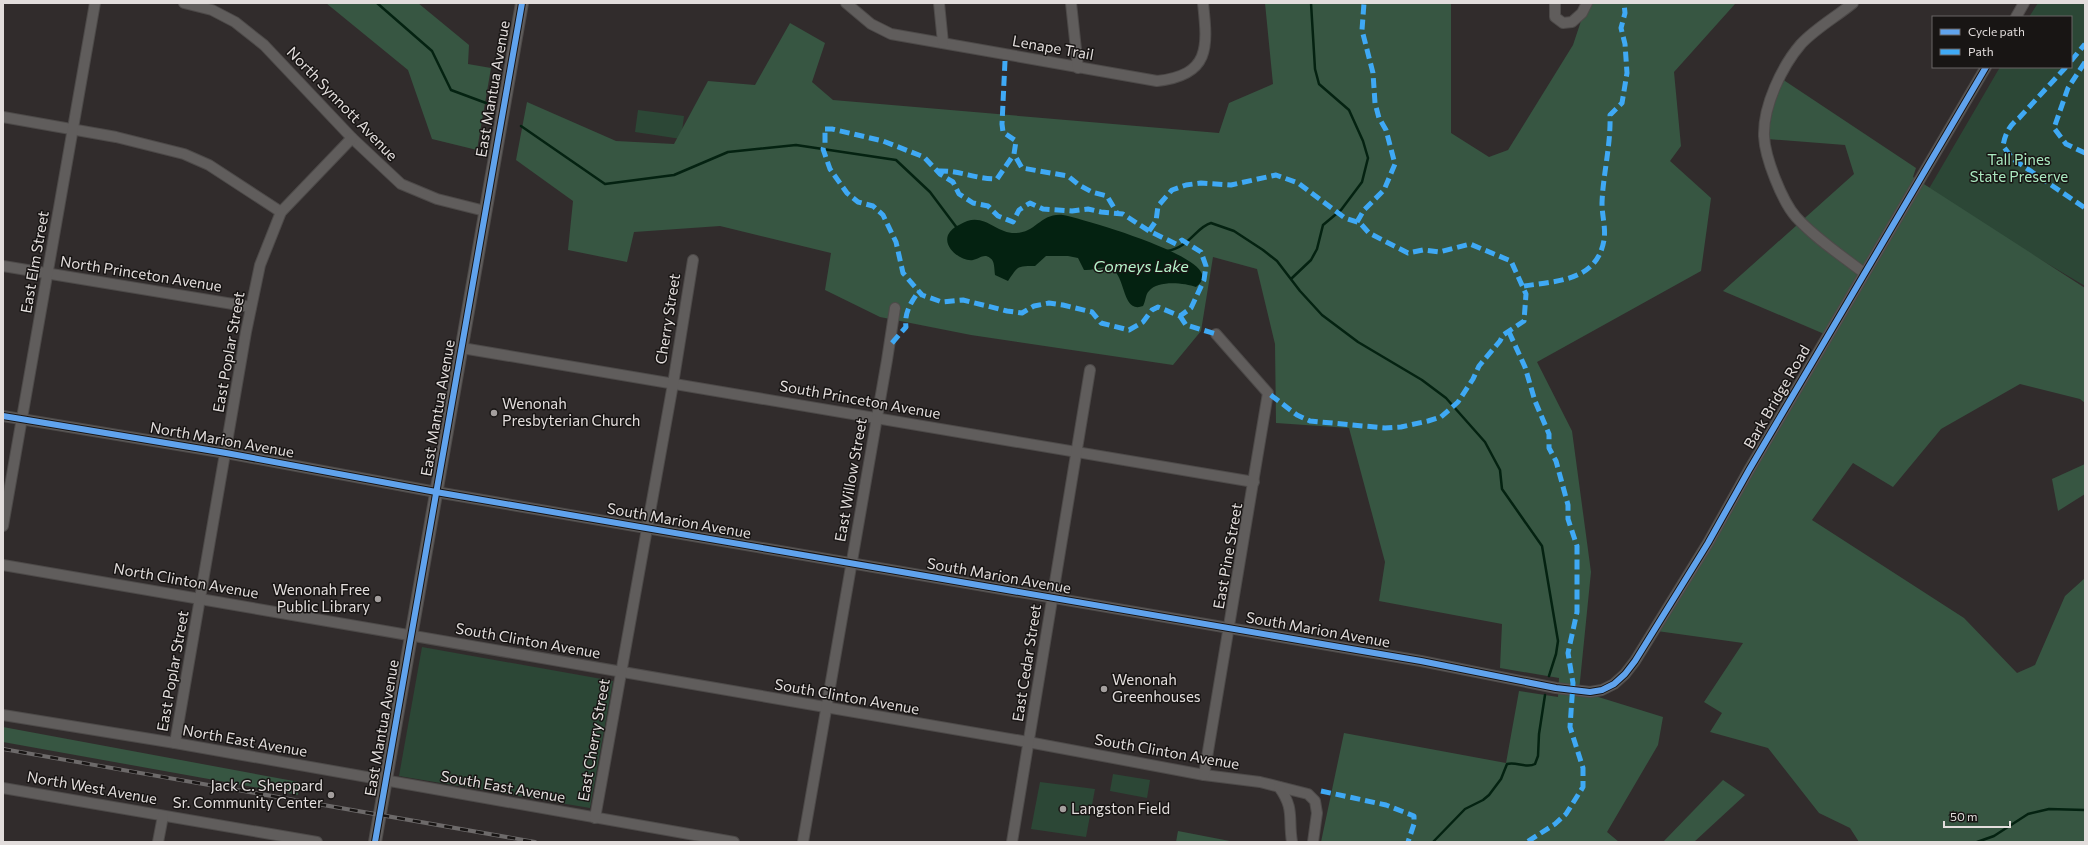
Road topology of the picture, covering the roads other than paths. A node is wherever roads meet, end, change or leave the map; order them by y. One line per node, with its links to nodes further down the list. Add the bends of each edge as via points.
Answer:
1 (95, 3): 17 (street, East Elm Street)
2 (184, 3): 18 (street, North Synnott Avenue, via 212,10 235,22 264,45)
3 (522, 3): 19 (street, East Mantua Avenue)
4 (846, 3): 13 (street, Lenape Trail, via 882,31)
5 (939, 3): 13 (street)
6 (1071, 3): 14 (street)
7 (1203, 3): 14 (street, Lenape Trail, via 1206,46 1200,60 1177,79 1157,81)
8 (1554, 3): 9 (street, via 1555,17 1563,23 1572,22)
9 (1588, 3)
10 (1853, 3): 23 (street, via 1810,34 1785,66 1770,100 1764,136 1773,173 1795,216 1811,232)
11 (2024, 3): 12 (street)
12 (2017, 16)
13 (943, 43): 14 (street, Lenape Trail)
14 (1078, 68)
15 (1985, 68): 23 (street, Bark Bridge Road)
16 (3, 117): 17 (street)
17 (72, 129): 20 (street, via 154,145 184,154 209,165); 24 (street, East Elm Street)
18 (352, 138): 19 (street, North Synnott Avenue, via 401,184 436,199); 20 (street, East Poplar Street)
19 (485, 211): 28 (street, East Mantua Avenue)
20 (281, 212): 25 (street, East Poplar Street, via 264,252)
21 (693, 260): 30 (street, Cherry Street)
22 (3, 266): 24 (street, North Princeton Avenue)
23 (1864, 273): 47 (street, Bark Bridge Road, via 1708,543 1635,661 1614,684 1602,690 1590,692)
24 (48, 274): 25 (street, North Princeton Avenue); 33 (street, East Elm Street)
25 (251, 307): 35 (street, East Poplar Street)
26 (894, 308): 32 (street, East Willow Street)
27 (1216, 334): 36 (street, East Pine Street, via 1268,393)
28 (462, 348): 30 (street, South Princeton Avenue); 37 (street, East Mantua Avenue)
29 (1090, 370): 34 (street, East Cedar Street)
30 (673, 384): 32 (street, South Princeton Avenue); 39 (street, East Cherry Street)
31 (3, 416): 33 (street, North Marion Avenue)
32 (877, 418): 34 (street, South Princeton Avenue); 40 (street, East Willow Street)
33 (22, 420): 35 (street, North Marion Avenue); 38 (street, East Elm Street)
34 (1077, 452): 36 (street, South Princeton Avenue); 42 (street, East Cedar Street)
35 (226, 453): 37 (street, North Marion Avenue); 43 (street, East Poplar Street)
36 (1254, 482): 44 (street, East Pine Street)
37 (436, 492): 39 (street, South Marion Avenue); 45 (street, East Mantua Avenue)
38 (3, 526)
39 (647, 528): 40 (street, South Marion Avenue); 46 (street, East Cherry Street)
40 (852, 564): 42 (street, South Marion Avenue); 48 (street, East Willow Street)
41 (3, 565): 43 (street, North Clinton Avenue)
42 (1052, 598): 44 (street, South Marion Avenue); 50 (street, East Cedar Street)
43 (201, 599): 45 (street, North Clinton Avenue); 51 (street, East Poplar Street)
44 (1229, 628): 47 (street, South Marion Avenue, via 1421,661); 52 (street, East Pine Street)
45 (411, 635): 46 (street, South Clinton Avenue); 53 (street, East Mantua Avenue)
46 (621, 673): 48 (street, South Clinton Avenue); 57 (street, East Cherry Street)
47 (1556, 688)
48 (826, 709): 50 (street, South Clinton Avenue); 62 (street, East Willow Street)
49 (3, 715): 51 (street, North East Avenue)
50 (1028, 742): 52 (street, South Clinton Avenue); 63 (street, East Cedar Street)
51 (176, 743): 53 (street, North East Avenue)
52 (1204, 776): 54 (street, South Clinton Avenue, via 1260,782)
53 (386, 782): 57 (street, South East Avenue); 60 (street, East Mantua Avenue)
54 (1279, 787): 64 (street, via 1288,799); 65 (street, South Clinton Avenue, via 1308,794 1314,802 1318,813)
55 (3, 788): 56 (street, North West Avenue)
56 (163, 816): 58 (street); 59 (street, North West Avenue)
57 (595, 818): 61 (street, South East Avenue)
58 (158, 842)
59 (317, 842)
60 (375, 842)
61 (734, 842)
62 (803, 842)
63 (1012, 842)
64 (1292, 842)
65 (1313, 842)

